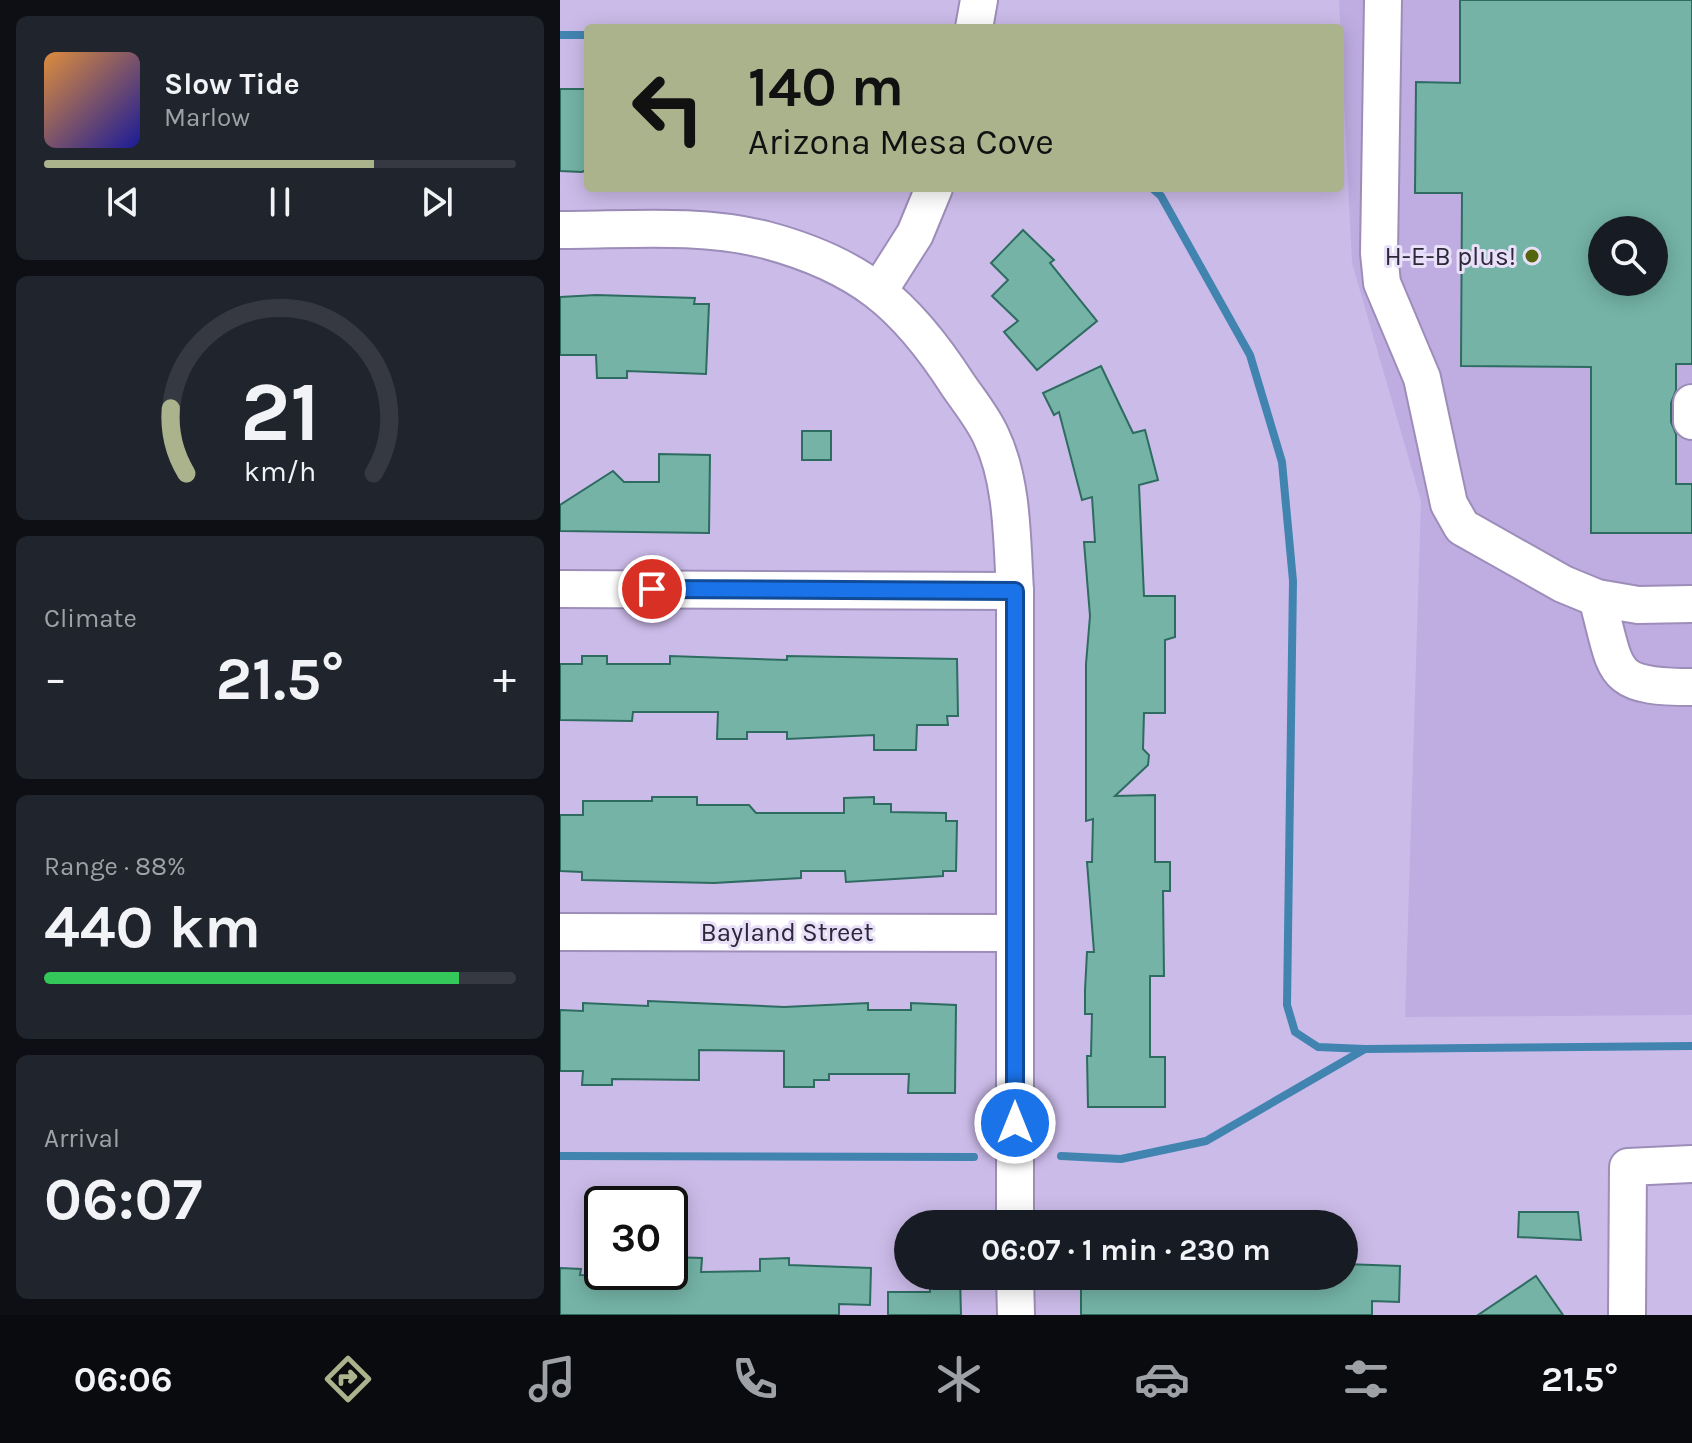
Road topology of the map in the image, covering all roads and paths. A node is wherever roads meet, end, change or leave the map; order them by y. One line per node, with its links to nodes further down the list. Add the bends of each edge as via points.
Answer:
1 (979, 0): 3 (street)
2 (1383, 0): 11 (street, via 1382,283 1422,378 1449,504 1462,527)
3 (975, 24)
4 (932, 192): 6 (street, via 915,234)
5 (560, 230): 6 (street, via 702,231 764,240 833,262)
6 (880, 289): 10 (street, via 947,366 992,437 1010,520)
7 (1692, 403): 8 (street)
8 (1692, 421)
9 (560, 589): 10 (street)
10 (1015, 591): 15 (street)
11 (1597, 598): 12 (street, via 1638,605); 13 (street, via 1614,661 1623,675 1647,687)
12 (1692, 604)
13 (1692, 687)
14 (560, 932): 15 (street, Bayland Street)
15 (1015, 933): 17 (street)
16 (1692, 1164): 20 (street, via 1628,1167)
17 (1015, 1210)
18 (1015, 1290): 19 (street)
19 (1016, 1315)
20 (1627, 1315)

